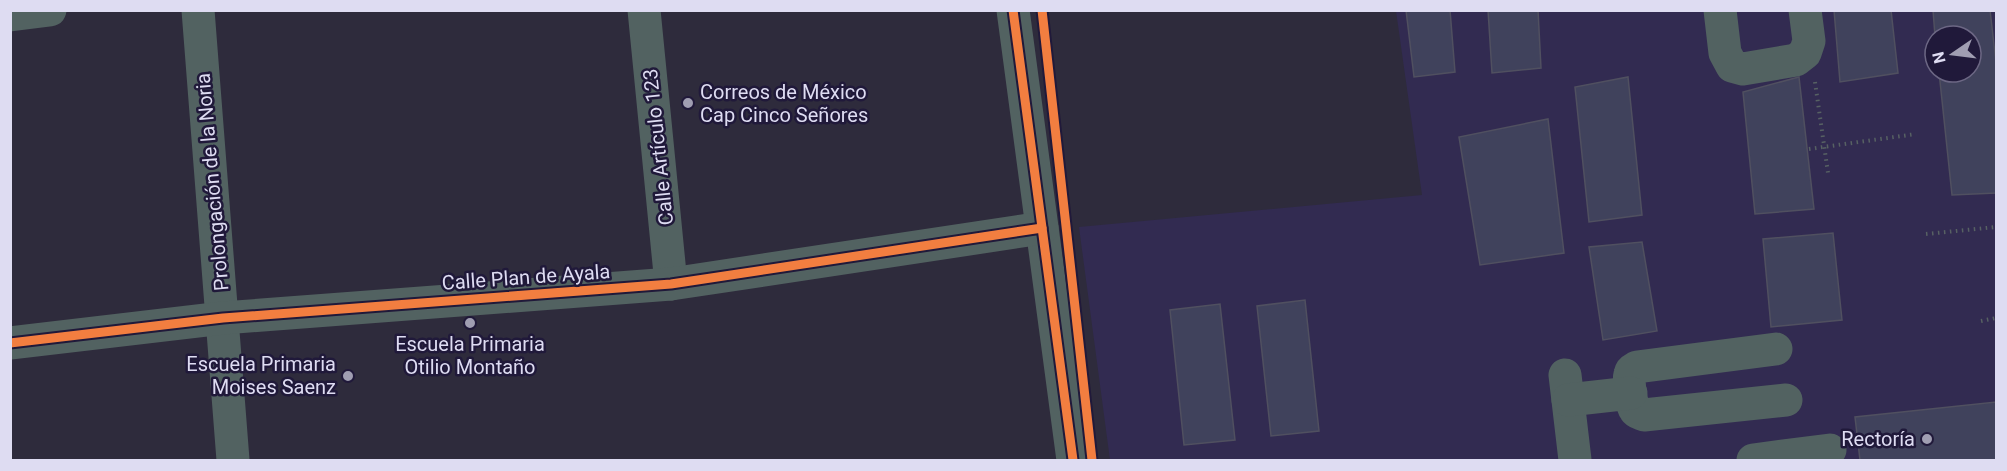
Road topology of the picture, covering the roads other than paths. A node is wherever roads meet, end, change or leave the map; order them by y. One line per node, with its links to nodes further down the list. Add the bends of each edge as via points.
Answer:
1 (50, 10): 7 (street)
2 (198, 10): 10 (street, Prolongación de la Noria)
3 (644, 10): 9 (street, Calle Artículo 123)
4 (1013, 10): 8 (street)
5 (1720, 10): 6 (street, via 1725,53 1732,66 1743,69 1796,60 1805,53 1809,41)
6 (1805, 10)
7 (10, 15)
8 (1042, 228): 9 (street, Calle Plan de Ayala); 17 (street)
9 (672, 284): 10 (street, Calle Plan de Ayala)
10 (223, 318): 11 (street, Calle Plan de Ayala); 16 (street, Prolongación de la Noria)
11 (10, 343)
12 (1776, 349): 13 (street, via 1637,368 1629,376)
13 (1630, 393): 14 (street, via 1634,409 1644,415); 18 (street, via 1566,388)
14 (1786, 400)
15 (1830, 450): 19 (street)
16 (233, 460)
17 (1073, 460)
18 (1575, 460)
19 (1753, 460)

